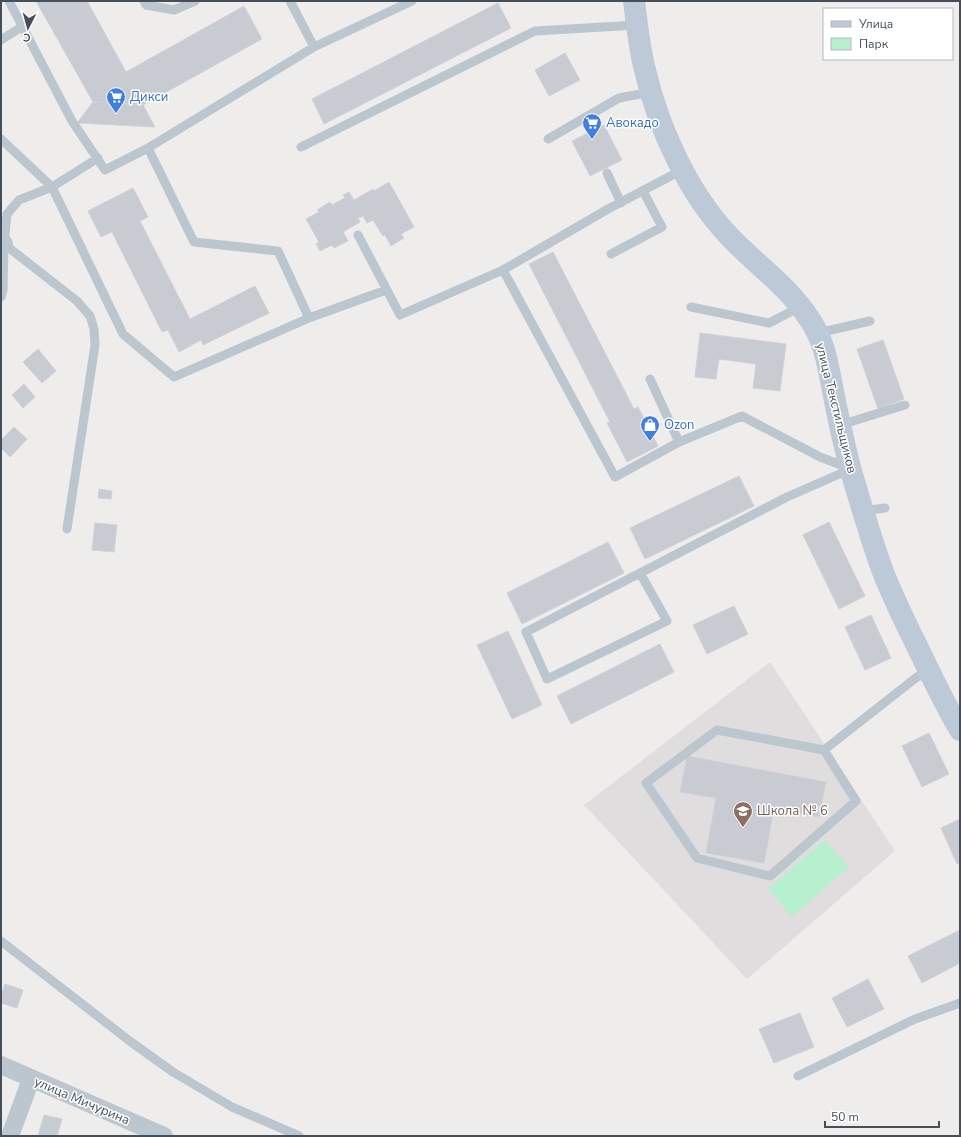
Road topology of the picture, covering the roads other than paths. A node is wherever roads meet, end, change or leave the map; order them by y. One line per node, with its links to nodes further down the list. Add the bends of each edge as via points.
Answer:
1 (9, 1): 8 (lane)
2 (144, 1): 3 (lane, via 146,5 174,10)
3 (195, 1)
4 (290, 1): 10 (lane)
5 (412, 1): 10 (lane)
6 (634, 1): 7 (main road, улица Текстильщиков)
7 (637, 25): 11 (main road, улица Текстильщиков); 14 (lane, via 535,31)
8 (23, 26): 9 (lane); 16 (lane, via 72,121)
9 (1, 40)
10 (314, 47): 15 (lane)
11 (651, 92): 13 (lane, via 619,98); 17 (main road, улица Текстильщиков)
12 (1, 139): 19 (lane)
13 (548, 139)
14 (302, 147)
15 (148, 148): 16 (lane, via 105,170); 30 (lane, via 194,242 278,251)
16 (98, 158): 19 (lane)
17 (682, 170): 20 (lane); 29 (main road, улица Текстильщиков, via 728,235)
18 (607, 173): 21 (lane)
19 (52, 187): 23 (lane, via 19,200 7,214); 30 (lane, via 123,334 174,377)
20 (642, 191): 21 (lane); 24 (lane, via 662,228)
21 (621, 203): 25 (lane)
22 (358, 235): 26 (lane)
23 (3, 242): 27 (lane); 40 (lane, via 77,301 90,316 94,329 95,346)
24 (611, 254)
25 (504, 270): 26 (lane, via 400,315); 36 (lane, via 615,476)
26 (386, 290): 30 (lane)
27 (1, 297)
28 (691, 307): 29 (lane, via 769,323)
29 (800, 307): 32 (main road, улица Текстильщиков)
30 (309, 318)
31 (870, 321): 32 (lane)
32 (818, 333): 35 (main road, улица Текстильщиков)
33 (650, 379): 36 (lane)
34 (905, 405): 35 (lane)
35 (840, 425): 37 (main road, улица Текстильщиков)
36 (679, 442): 37 (lane, via 742,416 820,457)
37 (851, 469): 39 (main road, улица Текстильщиков); 41 (lane, via 787,497)
38 (885, 508): 39 (lane)
39 (862, 511): 42 (main road, улица Текстильщиков, via 890,589)
40 (67, 529)
41 (640, 573): 41 (lane, via 526,632 547,679 667,621)
42 (929, 672): 43 (main road, улица Текстильщиков); 44 (lane, via 917,677)
43 (960, 730)
44 (824, 750): 44 (lane, via 856,801 770,876 697,858 646,783 717,730)
45 (1, 941): 52 (lane, via 173,1072 232,1107)
46 (960, 1003): 48 (lane, via 915,1019)
47 (1, 1065): 49 (street, улица Мичурина)
48 (798, 1076)
49 (32, 1079): 50 (street); 51 (street, улица Мичурина)
50 (10, 1136)
51 (164, 1136)
52 (299, 1136)

